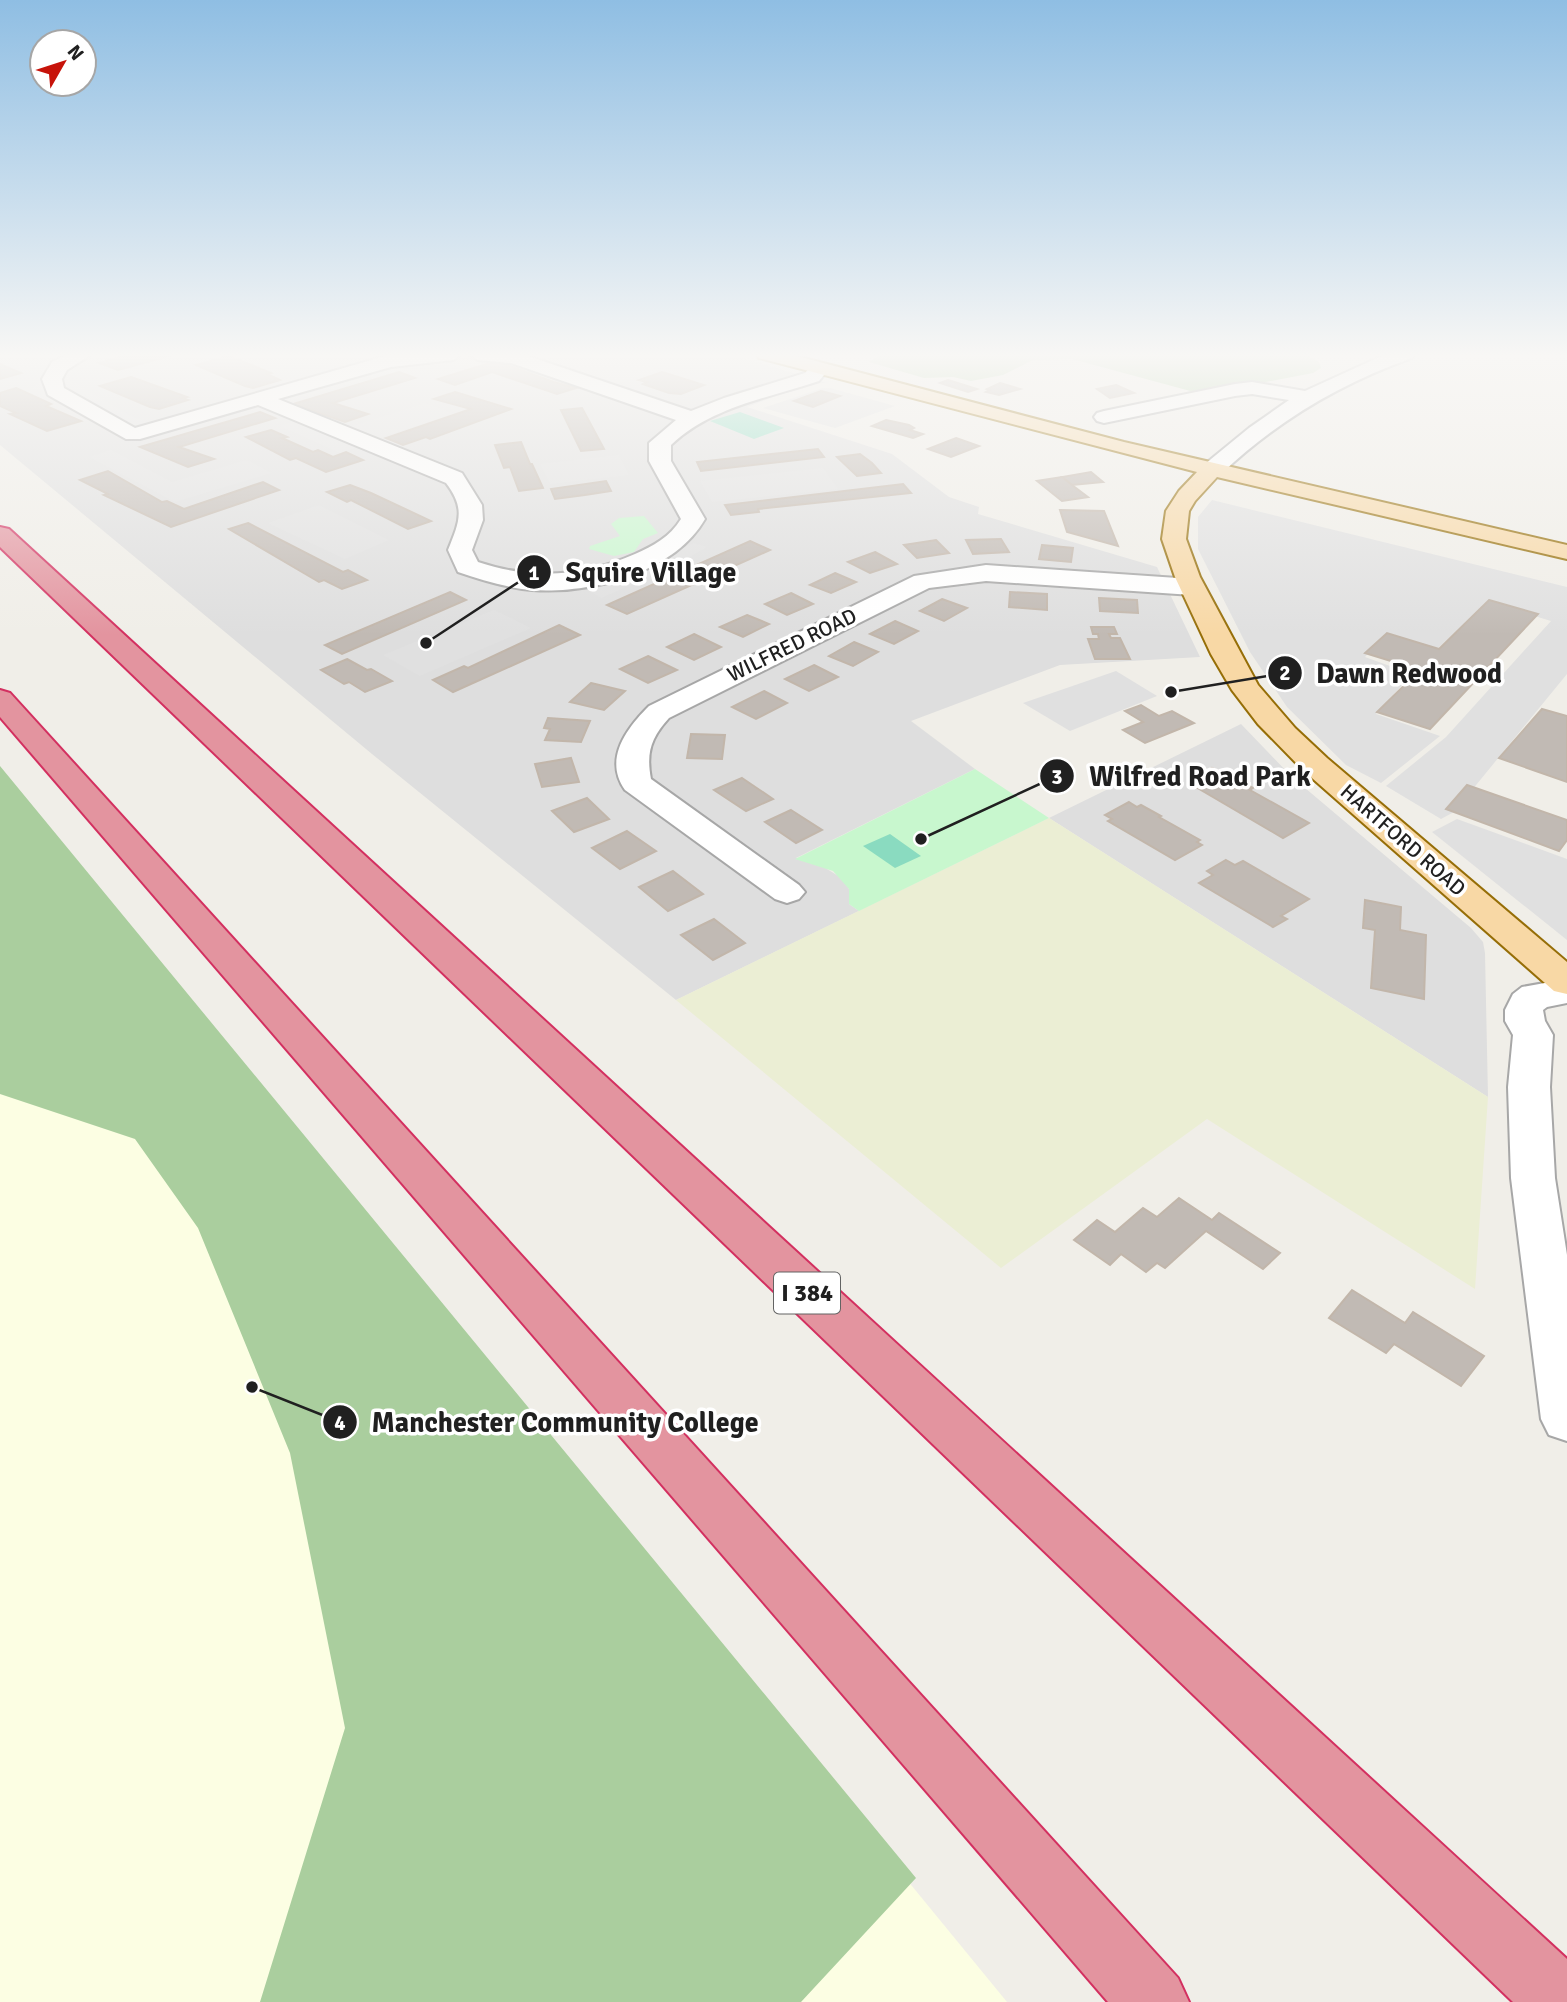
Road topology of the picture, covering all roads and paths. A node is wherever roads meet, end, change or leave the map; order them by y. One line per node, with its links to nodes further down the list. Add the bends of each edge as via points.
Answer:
1 (379, 447): 2 (street, via 454,478 470,496 472,516 460,550 467,567 495,578 531,582 606,576 660,553 684,536 693,519 660,461)
2 (660, 447)
3 (1125, 447): 5 (main road)
4 (1238, 447): 5 (street)
5 (1213, 469): 8 (main road); 10 (main road, HARTFORD ROAD, via 1193,487 1178,510 1173,529)
6 (0, 534): 9 (highway, I 384)
7 (0, 549): 9 (highway)
8 (1567, 552)
9 (51, 584): 18 (highway, I 384)
10 (1192, 587): 12 (street, WILFRED ROAD, via 986,573 923,581 659,712 636,735 630,757 636,783); 13 (main road, HARTFORD ROAD, via 1232,667 1254,701 1287,737)
11 (0, 699): 17 (highway)
12 (787, 892)
13 (1567, 982)
14 (1567, 991): 15 (street, via 1547,993 1527,1003 1525,1021)
15 (1550, 1024): 16 (street, via 1529,1087 1533,1178)
16 (1567, 1419)
17 (1154, 2002)
18 (1563, 2002)

